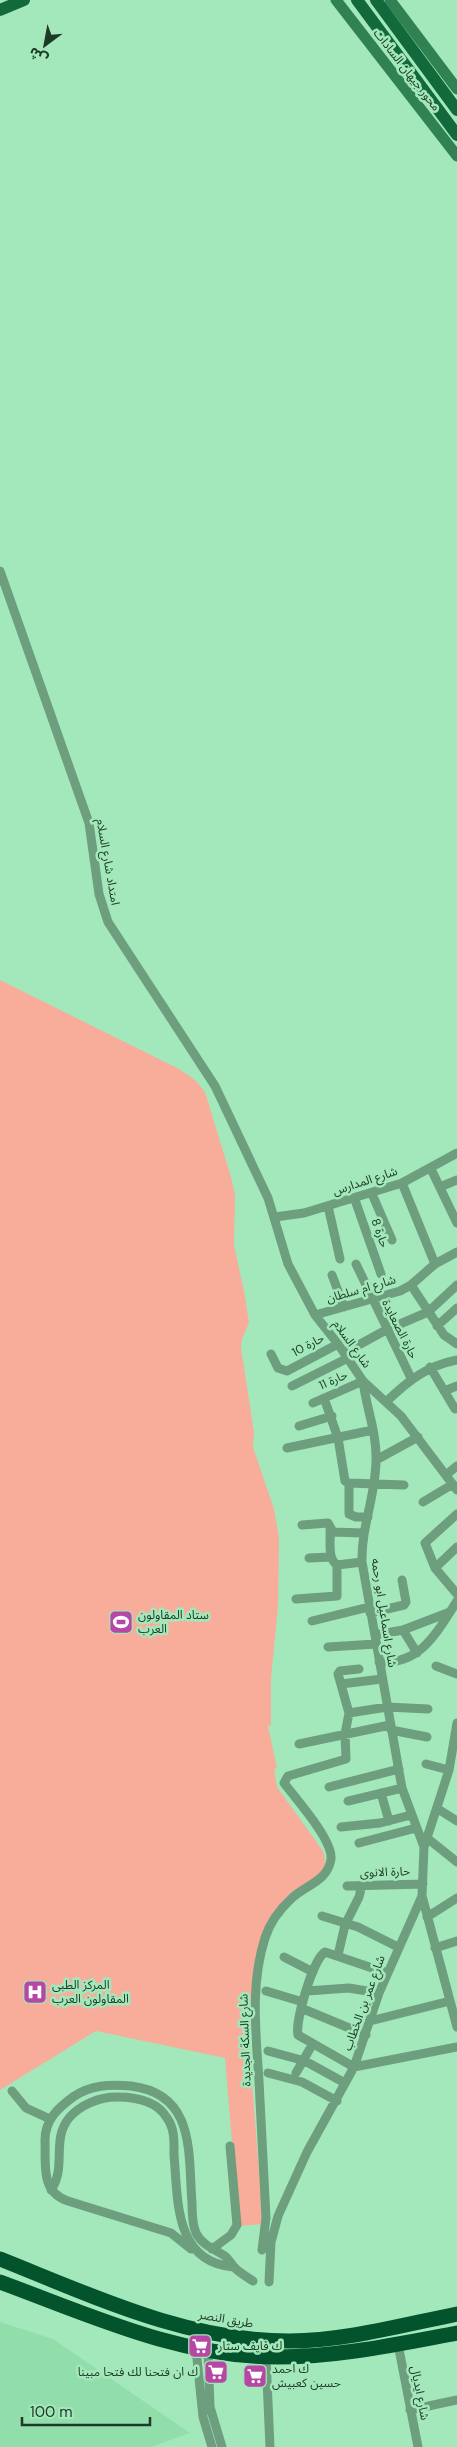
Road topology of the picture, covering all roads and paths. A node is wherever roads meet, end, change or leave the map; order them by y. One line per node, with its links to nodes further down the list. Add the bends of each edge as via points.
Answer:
1 (24, 0): 6 (main road)
2 (336, 0): 10 (main road, محور جيهان السادات)
3 (357, 0): 9 (main road, محور جيهان السادات)
4 (376, 0): 8 (main road, محور جيهان السادات)
5 (390, 0): 7 (main road)
6 (0, 10)
7 (457, 89)
8 (457, 110)
9 (457, 135)
10 (457, 156)
11 (0, 570): 20 (street, امتداد شارع السلام, via 89,822 104,913 215,1086)
12 (457, 1153): 13 (street, شارع المدارس)
13 (431, 1169): 15 (street, شارع المدارس); 16 (street)
14 (457, 1180): 16 (street)
15 (402, 1183): 17 (street, شارع المدارس); 26 (street)
16 (440, 1187): 21 (street)
17 (372, 1194): 18 (street, شارع المدارس); 22 (street)
18 (355, 1200): 19 (street, شارع المدارس); 27 (street, حارة 8)
19 (328, 1206): 20 (street, شارع المدارس); 24 (street)
20 (275, 1217): 35 (street, شارع السلام, via 288,1264)
21 (457, 1223)
22 (392, 1240)
23 (457, 1252): 26 (street, شارع ام سلطان)
24 (340, 1259)
25 (356, 1264): 31 (street, حارة الصعايدة)
26 (435, 1264): 29 (street, شارع ام سلطان)
27 (381, 1274)
28 (332, 1275): 32 (street)
29 (411, 1285): 31 (street, شارع ام سلطان); 34 (street)
30 (457, 1285): 34 (street)
31 (370, 1299): 32 (street, شارع ام سلطان); 37 (street, حارة الصعايدة)
32 (344, 1306): 35 (street, شارع ام سلطان)
33 (457, 1308): 36 (street)
34 (428, 1312): 36 (street); 37 (street)
35 (315, 1315): 38 (street, شارع السلام)
36 (438, 1326): 39 (street)
37 (386, 1330): 41 (street); 44 (street, حارة الصعايدة)
38 (338, 1344): 40 (street, حارة 10, via 287,1371 278,1368); 41 (street, شارع السلام)
39 (457, 1344)
40 (271, 1354)
41 (346, 1356): 45 (street, شارع السلام); 46 (street)
42 (457, 1360): 43 (street)
43 (430, 1367): 44 (street); 48 (street)
44 (411, 1378): 50 (street)
45 (363, 1381): 49 (street, حارة 11); 50 (street, شارع السلام); 55 (street, شارع اسماعيل ابو رحمه)
46 (292, 1386)
47 (457, 1386): 48 (street)
48 (444, 1391): 52 (street)
49 (324, 1398): 51 (street, حارة 11); 53 (street)
50 (387, 1401): 56 (street, شارع السلام)
51 (313, 1403)
52 (455, 1409)
53 (332, 1416): 54 (street); 57 (street)
54 (299, 1426)
55 (373, 1430): 57 (street); 59 (street, شارع اسماعيل ابو رحمه)
56 (418, 1437): 59 (street); 61 (street, شارع السلام)
57 (338, 1438): 58 (street); 62 (street, via 343,1476)
58 (287, 1448)
59 (376, 1460): 63 (street, شارع اسماعيل ابو رحمه)
60 (457, 1466): 61 (street)
61 (446, 1475): 65 (street, شارع السلام)
62 (349, 1484): 63 (street); 68 (street, via 349,1514)
63 (374, 1485): 64 (street); 68 (street, شارع اسماعيل ابو رحمه)
64 (404, 1485)
65 (455, 1487): 66 (street)
66 (423, 1502)
67 (457, 1514): 77 (street, via 425,1543)
68 (368, 1516): 71 (street, شارع اسماعيل ابو رحمه)
69 (302, 1526): 70 (street, via 328,1523)
70 (330, 1530): 71 (street); 73 (street)
71 (363, 1533): 75 (street, شارع اسماعيل ابو رحمه)
72 (457, 1548): 77 (street)
73 (331, 1557): 74 (street); 76 (street)
74 (309, 1558)
75 (362, 1562): 76 (street); 82 (street, شارع اسماعيل ابو رحمه)
76 (337, 1565): 80 (street, via 338,1596)
77 (435, 1568): 79 (street)
78 (402, 1580): 82 (street, via 404,1605)
79 (457, 1594)
80 (296, 1599)
81 (457, 1601): 83 (street)
82 (370, 1610): 84 (street); 86 (street, شارع اسماعيل ابو رحمه)
83 (450, 1612): 85 (street); 88 (street, via 436,1634)
84 (312, 1621)
85 (403, 1630): 86 (street); 88 (street)
86 (376, 1640): 87 (street); 89 (street, شارع اسماعيل ابو رحمه)
87 (328, 1646)
88 (417, 1653): 89 (street, via 406,1660)
89 (379, 1662): 93 (street, شارع اسماعيل ابو رحمه)
90 (436, 1666): 92 (street)
91 (359, 1669): 94 (street, via 340,1671)
92 (457, 1674)
93 (382, 1679): 94 (street); 95 (street, شارع اسماعيل ابو رحمه)
94 (340, 1684): 97 (street)
95 (387, 1707): 96 (street); 97 (street); 99 (street, شارع اسماعيل ابو رحمه)
96 (428, 1709)
97 (349, 1713): 100 (street)
98 (457, 1723): 103 (street, شارع عمر بن الخطاب)
99 (391, 1727): 100 (street); 101 (street); 105 (street, شارع اسماعيل ابو رحمه)
100 (345, 1734): 102 (street); 163 (street, شارع السكة الجديدة, via 347,1756 343,1762 288,1776 284,1783 329,1844 331,1858 327,1872 294,1896 275,1916 260,1960 255,2020 266,2218)
101 (427, 1737)
102 (299, 1744)
103 (455, 1748): 106 (street, شارع عمر بن الخطاب)
104 (426, 1764): 106 (street)
105 (399, 1769): 107 (street); 108 (street, شارع اسماعيل ابو رحمه)
106 (449, 1770): 111 (street, شارع عمر بن الخطاب)
107 (329, 1787)
108 (402, 1788): 109 (street); 112 (street, شارع اسماعيل ابو رحمه)
109 (381, 1793): 110 (street); 113 (street)
110 (348, 1801)
111 (438, 1809): 114 (street); 117 (street, شارع عمر بن الخطاب)
112 (411, 1815): 113 (street); 116 (street, شارع اسماعيل ابو رحمه)
113 (389, 1821): 115 (street)
114 (457, 1821)
115 (341, 1827)
116 (416, 1828): 117 (street, شارع اسماعيل ابو رحمه); 118 (street)
117 (426, 1842): 119 (street); 120 (street, شارع عمر بن الخطاب)
118 (359, 1843)
119 (457, 1862)
120 (423, 1884): 122 (street, حارة الانوى); 123 (street, شارع عمر بن الخطاب)
121 (347, 1886): 122 (street, حارة الانوى)
122 (362, 1886): 127 (street)
123 (422, 1896): 126 (street); 129 (street, شارع عمر بن الخطاب)
124 (456, 1901): 126 (street)
125 (322, 1916): 127 (street)
126 (427, 1917): 130 (street)
127 (345, 1925): 129 (street, via 358,1927); 131 (street)
128 (457, 1942): 130 (street)
129 (398, 1946): 134 (street, شارع عمر بن الخطاب)
130 (435, 1948): 139 (street)
131 (338, 1955): 133 (street, via 321,1954); 134 (street)
132 (284, 1957): 133 (street)
133 (313, 1972): 136 (street)
134 (387, 1973): 137 (street, شارع عمر بن الخطاب)
135 (266, 1991): 138 (street)
136 (307, 1991): 137 (street, via 349,1988); 138 (street)
137 (379, 1993): 140 (street, شارع عمر بن الخطاب)
138 (302, 2005): 142 (street); 143 (street, via 296,2030)
139 (453, 2005): 140 (street); 141 (street)
140 (370, 2021): 142 (street, شارع عمر بن الخطاب)
141 (457, 2027)
142 (366, 2035): 147 (street, شارع عمر بن الخطاب)
143 (312, 2045): 146 (street); 147 (street)
144 (457, 2047): 147 (street)
145 (268, 2051): 146 (street)
146 (302, 2060): 149 (street); 150 (street)
147 (354, 2067): 150 (street, شارع عمر بن الخطاب)
148 (268, 2072): 153 (street, via 302,2082)
149 (296, 2073)
150 (345, 2084): 153 (street, شارع عمر بن الخطاب)
151 (88, 2090): 154 (street); 155 (street, via 111,2085 149,2089 164,2097); 157 (street, via 60,2106)
152 (12, 2091): 157 (street, via 26,2108)
153 (337, 2101): 170 (street, شارع عمر بن الخطاب, via 307,2152 278,2216 269,2255)
154 (93, 2102): 156 (street, via 118,2097 144,2100); 159 (street, via 76,2111 63,2127 59,2140 60,2169)
155 (180, 2115): 156 (street); 161 (street, via 186,2137)
156 (169, 2119): 160 (street)
157 (50, 2120): 159 (street, via 45,2136 46,2173)
158 (230, 2146): 164 (street, via 236,2225 232,2235)
159 (51, 2190): 162 (street, via 64,2200 171,2233)
160 (181, 2225): 161 (street); 162 (street)
161 (194, 2226): 164 (street, via 199,2238)
162 (195, 2249): 166 (street)
163 (262, 2250)
164 (216, 2251): 166 (street); 167 (street, via 227,2257)
165 (0, 2259): 171 (highway, طريق النصر, via 153,2318 236,2338 316,2340)
166 (214, 2262): 167 (street)
167 (233, 2267): 168 (street)
168 (253, 2281)
169 (0, 2282): 174 (highway, via 133,2331)
170 (270, 2282)
171 (457, 2314)
172 (457, 2333): 173 (highway)
173 (398, 2344): 175 (highway, via 326,2355); 177 (street, شارع ايديال)
174 (202, 2350): 175 (highway); 178 (street, via 203,2417); 179 (street, via 210,2407)
175 (266, 2357): 180 (street)
176 (457, 2400): 177 (street)
177 (410, 2410): 181 (street, شارع ايديال)
178 (212, 2447)
179 (222, 2447)
180 (270, 2447)
181 (418, 2447)

